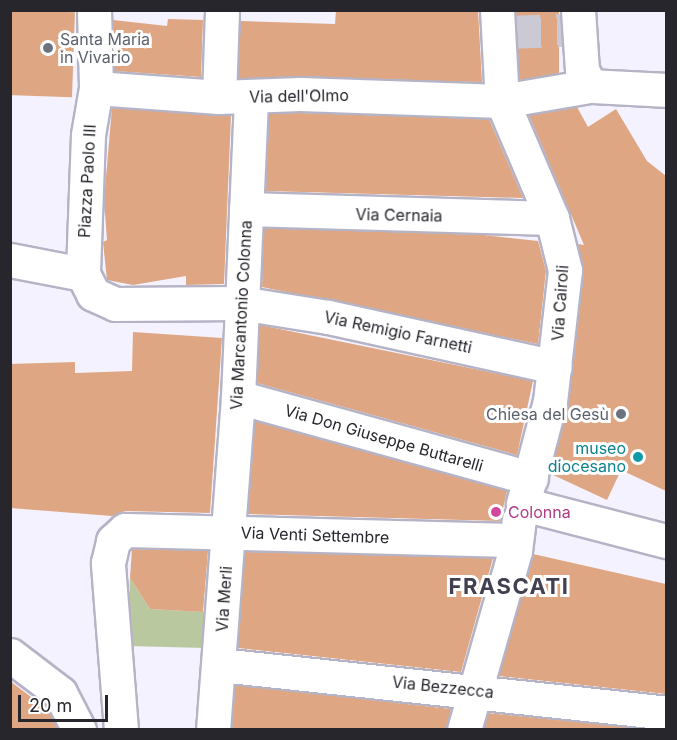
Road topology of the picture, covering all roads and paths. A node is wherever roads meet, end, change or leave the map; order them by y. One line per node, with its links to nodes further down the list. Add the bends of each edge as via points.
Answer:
1 (94, 10): 6 (street, Piazza Paolo III)
2 (222, 10): 8 (street, Via Marcantonio Colonna)
3 (501, 24): 9 (street)
4 (573, 24): 5 (street, via 582,70)
5 (590, 86): 7 (street, Via dell'Olmo); 9 (street, Via dell'Olmo)
6 (96, 88): 8 (street, Via dell'Olmo); 13 (street, Piazza Paolo III, via 88,135)
7 (666, 90)
8 (235, 97): 9 (street, Via dell'Olmo, via 300,94); 10 (street, Via Marcantonio Colonna)
9 (502, 101): 11 (street, Via Cairoli)
10 (246, 209): 11 (street, Via Cernaia); 14 (street, Via Marcantonio Colonna)
11 (552, 218): 15 (street, Via Cairoli, via 565,270)
12 (15, 262): 13 (street)
13 (83, 274): 14 (street, Via Remigio Farnetti, via 93,294 115,304)
14 (240, 303): 15 (street, Via Remigio Farnetti, via 352,321); 16 (street, Via Marcantonio Colonna)
15 (555, 367): 17 (street, Via Cairoli)
16 (238, 397): 17 (street, Via Don Giuseppe Buttarelli); 18 (street, Via Marcantonio Colonna)
17 (527, 491): 19 (street, Via Cairoli); 20 (street, Via Don Giuseppe Buttarelli)
18 (229, 533): 19 (street, Via Venti Settembre); 22 (street, Via Merli); 26 (street, Via Venti Settembre, via 134,528 118,535 108,563)
19 (513, 540): 23 (street, Via Cairoli, via 514,551)
20 (666, 541)
21 (10, 655): 25 (street, via 60,693)
22 (219, 664): 23 (street, Via Bezzecca); 27 (street, Via Merli)
23 (475, 690): 24 (street, Via Bezzecca); 28 (street, Via Cairoli)
24 (666, 713)
25 (79, 729)
26 (121, 729)
27 (213, 729)
28 (464, 729)

